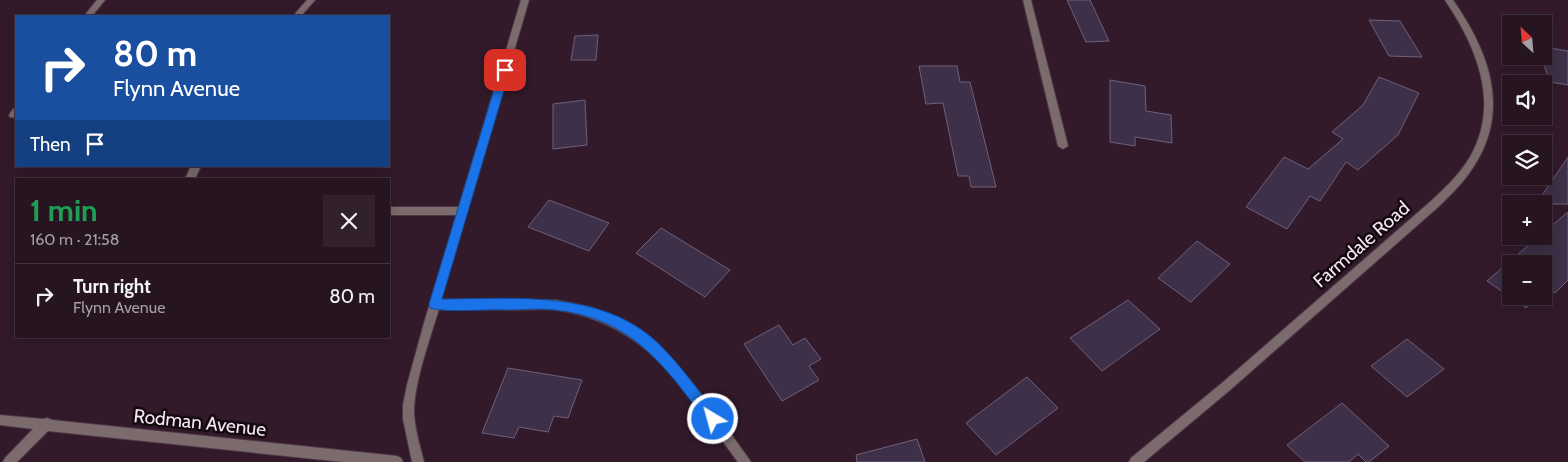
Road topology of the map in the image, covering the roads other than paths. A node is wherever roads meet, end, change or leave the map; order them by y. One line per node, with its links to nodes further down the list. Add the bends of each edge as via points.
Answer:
1 (101, 0): 6 (street)
2 (310, 0): 7 (street)
3 (526, 0): 10 (street)
4 (1026, 0): 8 (street)
5 (1449, 0): 18 (street, Farmdale Road, via 1474,42 1488,79 1486,130 1471,163 1421,215)
6 (89, 15)
7 (299, 15)
8 (1062, 146)
9 (390, 211): 10 (street)
10 (463, 211): 11 (street)
11 (435, 304): 16 (street, via 409,406 411,437); 17 (street, via 555,305 588,311 621,324 654,347 681,377)
12 (0, 420): 13 (street, Rodman Avenue)
13 (47, 423): 14 (street); 15 (street, Rodman Avenue)
14 (9, 462)
15 (397, 462)
16 (418, 462)
17 (745, 462)
18 (1135, 462)

